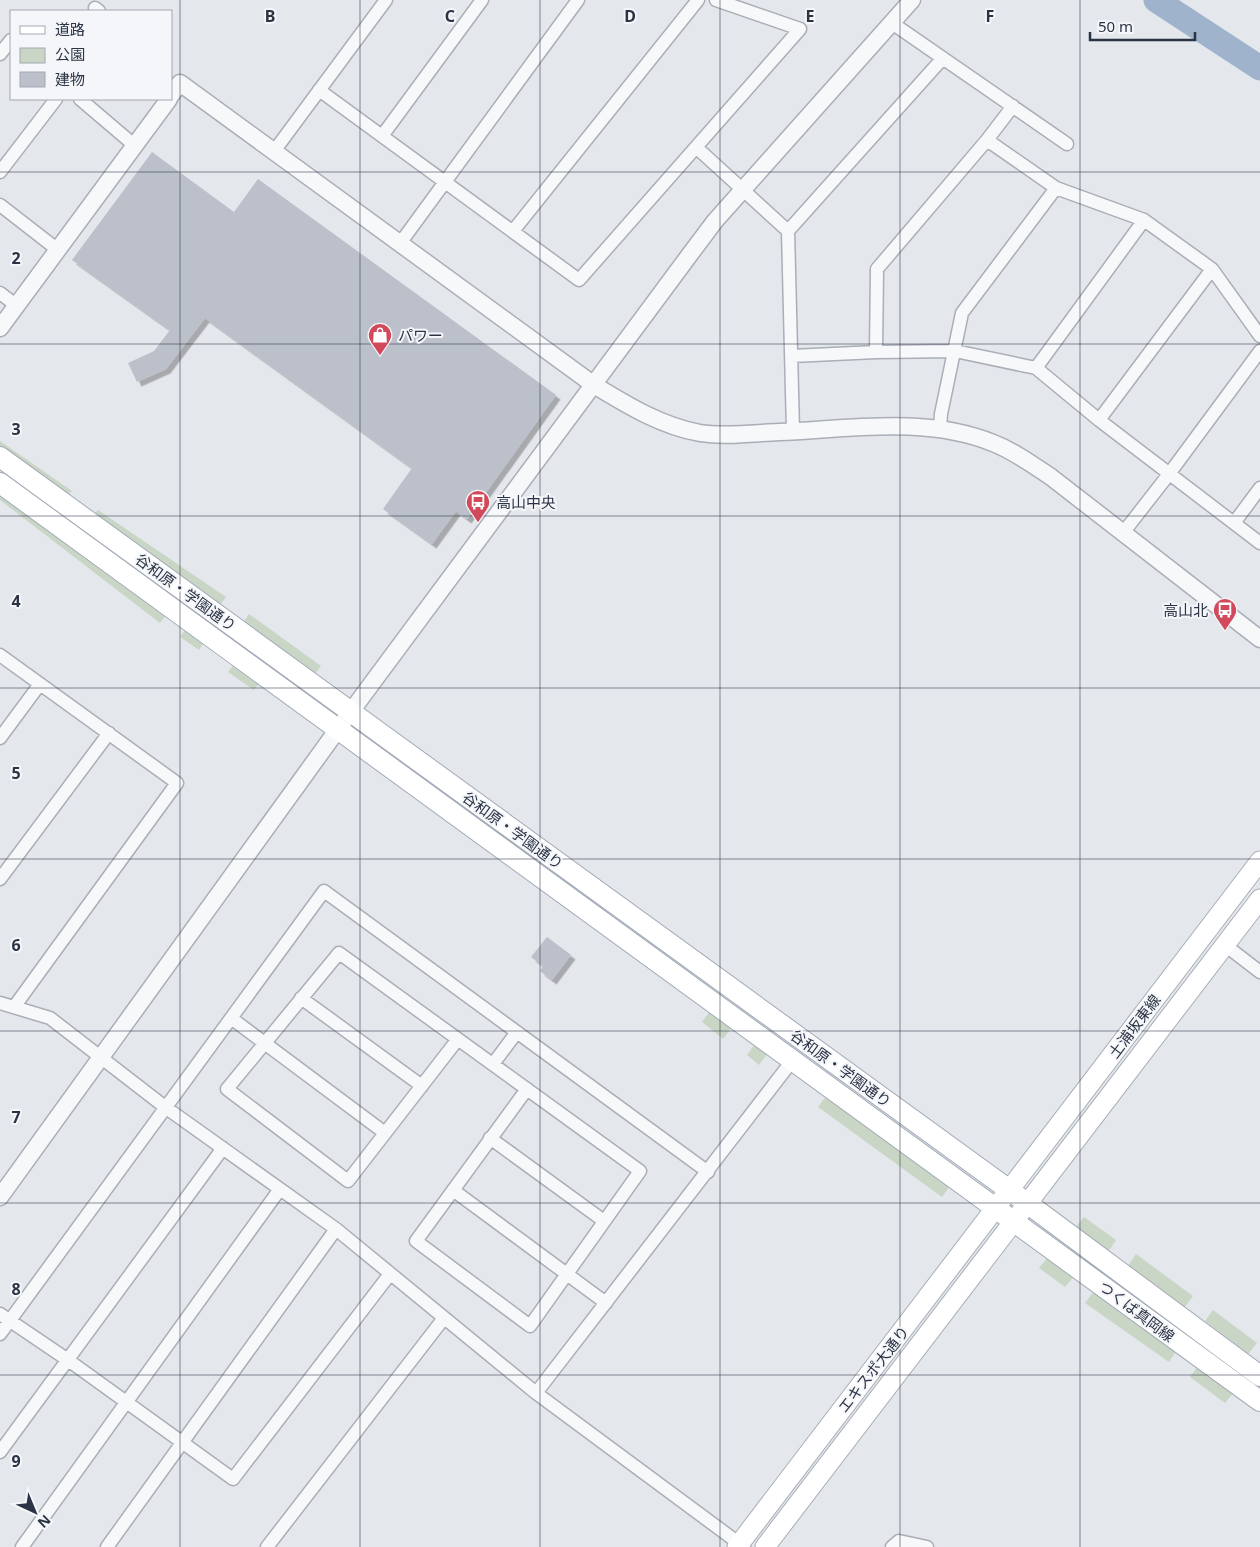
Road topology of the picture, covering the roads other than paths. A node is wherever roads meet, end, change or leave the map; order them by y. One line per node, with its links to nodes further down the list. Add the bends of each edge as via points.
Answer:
1 (386, 0): 12 (street)
2 (482, 0): 17 (street)
3 (578, 0): 24 (street)
4 (698, 0): 29 (street)
5 (716, 0): 21 (street, via 800,29)
6 (912, 0): 7 (street)
7 (892, 23): 10 (street); 26 (street)
8 (10, 41): 9 (street)
9 (0, 54)
10 (943, 58): 16 (street); 30 (street)
11 (174, 84): 22 (street)
12 (319, 90): 17 (street); 22 (street)
13 (55, 100): 23 (street)
14 (81, 100): 20 (street)
15 (168, 100): 20 (street)
16 (1013, 106): 18 (street); 19 (street)
17 (382, 136): 24 (street)
18 (987, 140): 25 (street); 40 (street, via 877,269)
19 (1067, 144)
20 (134, 145): 32 (street)
21 (696, 148): 26 (street); 29 (street, via 579,280)
22 (275, 150): 31 (street)
23 (0, 172)
24 (445, 182): 29 (street); 31 (street)
25 (1056, 188): 28 (street); 38 (street, via 962,313)
26 (742, 190): 30 (street); 43 (street, via 693,250)
27 (0, 205): 32 (street)
28 (1144, 220): 33 (street); 42 (street)
29 (513, 231)
30 (788, 231): 41 (street)
31 (401, 242): 43 (street)
32 (58, 250): 35 (street)
33 (1212, 269): 37 (street); 44 (street)
34 (0, 294): 35 (street)
35 (17, 306): 36 (street)
36 (0, 328)
37 (1260, 336)
38 (954, 350): 40 (street); 42 (street); 45 (street)
39 (1260, 350): 48 (street)
40 (876, 352): 41 (street)
41 (792, 356): 46 (street)
42 (1036, 368): 44 (street)
43 (594, 385): 46 (street, via 654,419 701,433); 57 (street)
44 (1099, 420): 48 (street)
45 (940, 429): 46 (street, via 901,426); 52 (street, via 994,443 1022,458)
46 (793, 432)
47 (0, 457): 57 (main road, 谷和原・学園通り)
48 (1169, 474): 51 (street); 52 (street)
49 (0, 483): 58 (main road, 谷和原・学園通り)
50 (1260, 488): 51 (street)
51 (1234, 523): 53 (street)
52 (1123, 532): 54 (street)
53 (1260, 543)
54 (1260, 639)
55 (0, 655): 56 (street)
56 (40, 684): 59 (street); 60 (street)
57 (350, 712): 58 (street); 85 (main road, 谷和原・学園通り)
58 (338, 729): 73 (street); 74 (main road, 谷和原・学園通り)
59 (109, 733): 62 (street); 68 (street, via 177,783)
60 (0, 738)
61 (1260, 862): 85 (main road, 土浦坂東線)
62 (0, 879)
63 (1260, 899): 64 (main road, 土浦坂東線)
64 (1225, 945): 65 (street); 87 (main road, 土浦坂東線)
65 (1260, 972)
66 (302, 998): 71 (street, via 339,952); 72 (street); 76 (street)
67 (0, 1003): 68 (street)
68 (14, 1007): 73 (street, via 50,1018)
69 (230, 1018): 70 (street, via 324,891); 72 (street); 78 (street)
70 (517, 1032): 75 (street); 82 (street)
71 (458, 1039): 75 (street); 76 (street)
72 (264, 1044): 79 (street); 79 (street, via 227,1089 348,1181)
73 (101, 1058): 78 (street); 86 (street)
74 (792, 1061): 82 (street); 88 (main road, 谷和原・学園通り)
75 (493, 1064): 77 (street)
76 (422, 1086): 79 (street)
77 (527, 1089): 80 (street); 89 (street, via 640,1171)
78 (165, 1107): 81 (street); 95 (street)
79 (385, 1133)
80 (490, 1138): 84 (street); 89 (street)
81 (223, 1148): 83 (street); 98 (street)
82 (708, 1172): 94 (street)
83 (280, 1189): 91 (street); 102 (street)
84 (453, 1190): 93 (street); 93 (street, via 416,1241 530,1326)
85 (1010, 1191): 87 (main road, 谷和原・学園通り); 88 (main road, エキスポ大通り)
86 (0, 1197)
87 (1027, 1203): 90 (main road, エキスポ大通り); 99 (main road, つくば真岡線)
88 (996, 1208): 90 (main road, 谷和原・学園通り); 105 (main road, エキスポ大通り)
89 (604, 1220): 93 (street)
90 (1014, 1221): 101 (main road, つくば真岡線); 109 (main road, エキスポ大通り)
91 (336, 1229): 92 (street); 103 (street)
92 (390, 1274): 96 (street); 103 (street, via 233,1479)
93 (566, 1274): 94 (street)
94 (606, 1302): 100 (street)
95 (5, 1317): 97 (street); 98 (street)
96 (444, 1318): 100 (street); 108 (street)
97 (0, 1334)
98 (68, 1360): 102 (street); 104 (street)
99 (1260, 1376)
100 (536, 1393): 105 (street)
101 (1260, 1401)
102 (126, 1402): 103 (street); 106 (street)
103 (182, 1442): 107 (street)
104 (0, 1452)
105 (740, 1546)
106 (22, 1547)
107 (106, 1547)
108 (268, 1547)
109 (764, 1547)
110 (892, 1547): 111 (street, via 899,1541)
111 (927, 1547)

